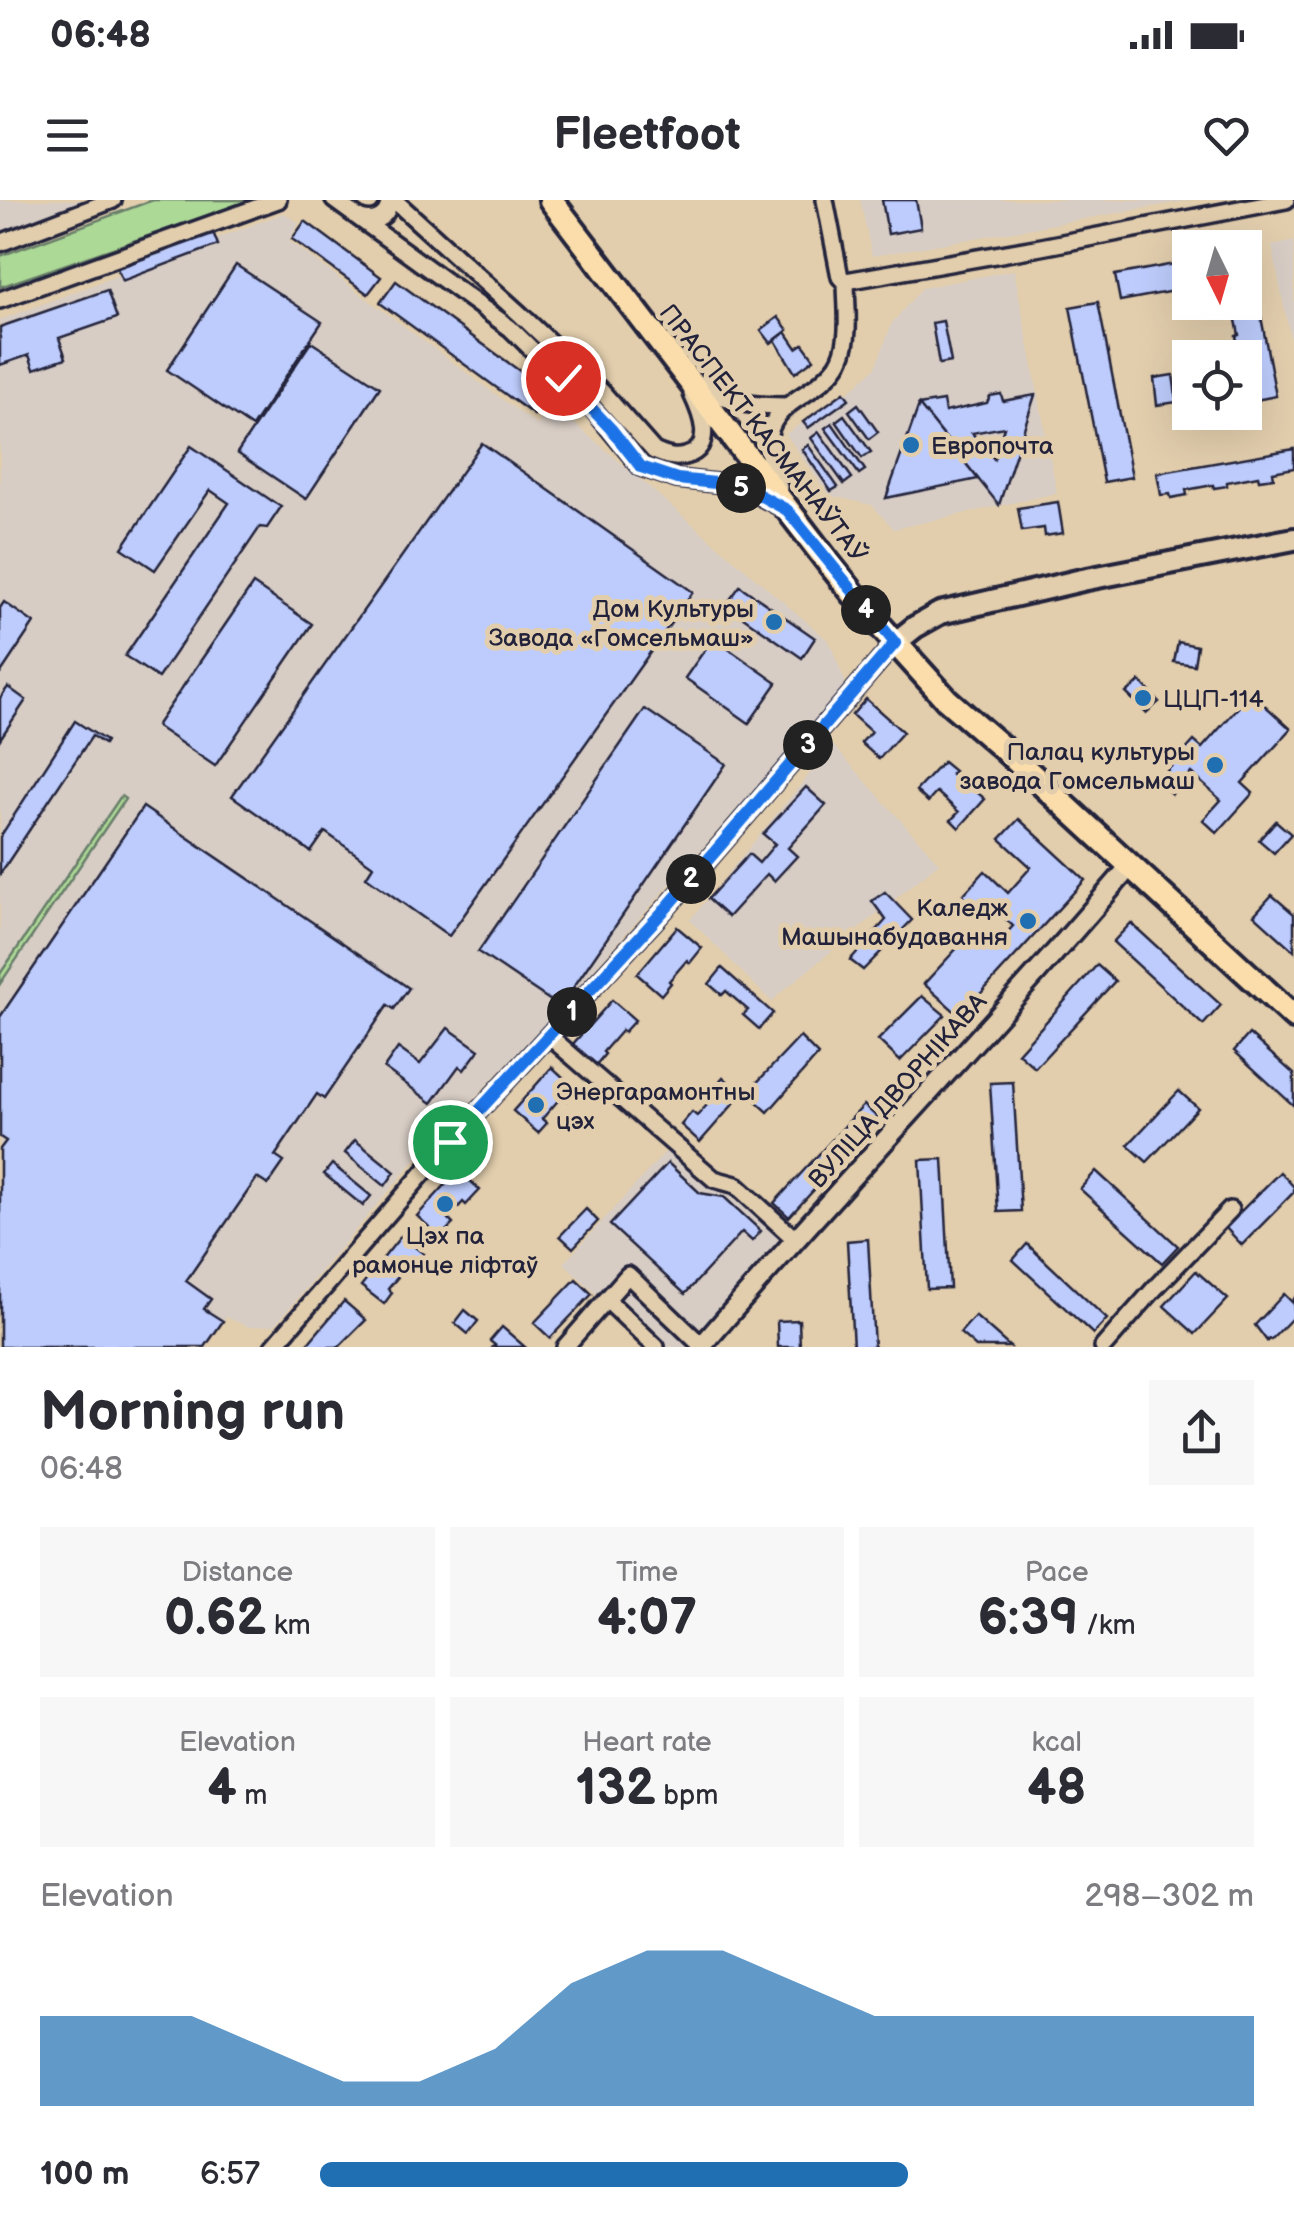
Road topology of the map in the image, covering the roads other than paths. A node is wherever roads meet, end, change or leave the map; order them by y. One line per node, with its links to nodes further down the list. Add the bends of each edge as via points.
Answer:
1 (113, 200): 10 (street)
2 (278, 200): 12 (street)
3 (334, 200): 9 (street)
4 (350, 200): 9 (street)
5 (391, 200): 9 (street, via 380,218); 13 (street, via 522,315 664,456 693,453 704,438)
6 (552, 200): 13 (main road, ПРАСПЕКТ КАСМАНАЎТАЎ)
7 (825, 200): 11 (street)
8 (1286, 200): 11 (street)
9 (358, 217): 15 (street, via 510,328 641,467 750,490)
10 (0, 243)
11 (846, 282): 14 (street, via 843,356)
12 (0, 300)
13 (679, 368): 14 (street, via 712,394 738,404); 15 (main road, ПРАСПЕКТ КАСМАНАЎТАЎ)
14 (787, 406): 15 (street, via 767,440)
15 (787, 510): 17 (main road, ПРАСПЕКТ КАСМАНАЎТАЎ)
16 (1294, 540): 17 (main road, via 940,613)
17 (895, 643): 18 (main road, ПРАСПЕКТ КАСМАНАЎТАЎ, via 946,700); 20 (street)
18 (1130, 866): 19 (main road, ПРАСПЕКТ КАСМАНАЎТАЎ); 22 (street, ВУЛІЦА ДВОРНІКАВА)
19 (1294, 1017)
20 (549, 1036): 22 (street, via 714,1180 736,1185); 24 (street)
21 (1230, 1210): 28 (street)
22 (796, 1240): 27 (street, ВУЛІЦА ДВОРНІКАВА)
23 (607, 1300): 25 (street); 26 (street); 27 (street, via 628,1275)
24 (278, 1345)
25 (566, 1347)
26 (656, 1347)
27 (701, 1347)
28 (1103, 1347)

